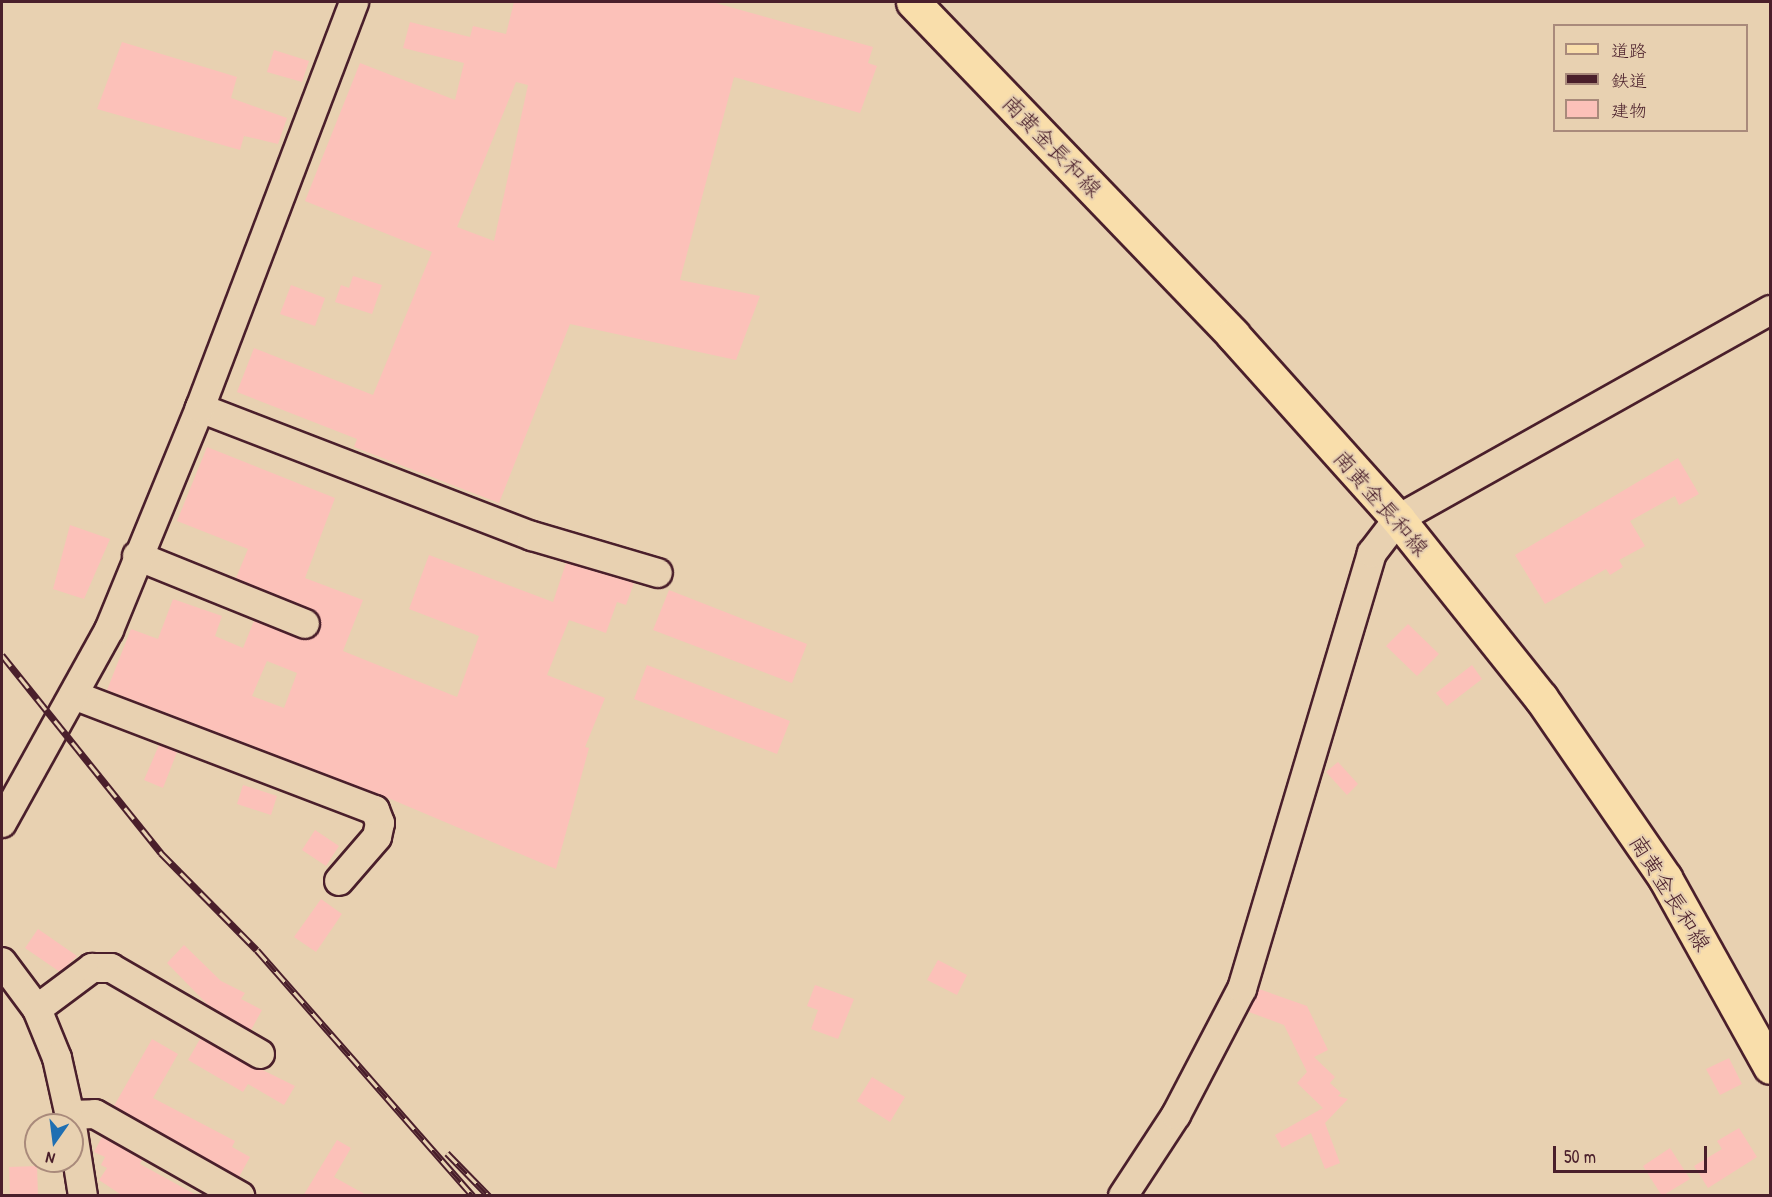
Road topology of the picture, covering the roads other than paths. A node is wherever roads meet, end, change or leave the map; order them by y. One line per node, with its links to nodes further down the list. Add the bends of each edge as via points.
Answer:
1 (354, 2): 4 (street)
2 (913, 2): 5 (main road, 南黄金長和線, via 1233,335)
3 (1770, 310): 5 (street)
4 (200, 408): 6 (street); 7 (street, via 532,536)
5 (1398, 519): 15 (main road, 南黄金長和線, via 1541,698 1658,869); 21 (street, via 1372,553 1242,989 1176,1116)
6 (137, 556): 8 (street); 9 (street, via 109,630)
7 (658, 573)
8 (305, 624)
9 (76, 696): 10 (street); 11 (street, via 375,810 380,823 377,837)
10 (2, 823)
11 (339, 881)
12 (2, 962): 13 (street)
13 (37, 1010): 14 (street, via 92,968 111,968); 16 (street, via 57,1058)
14 (260, 1054)
15 (1770, 1066)
16 (69, 1113)
17 (84, 1118): 20 (street, via 95,1114)
18 (79, 1173): 19 (street)
19 (83, 1196)
20 (240, 1196)
21 (1123, 1196)

